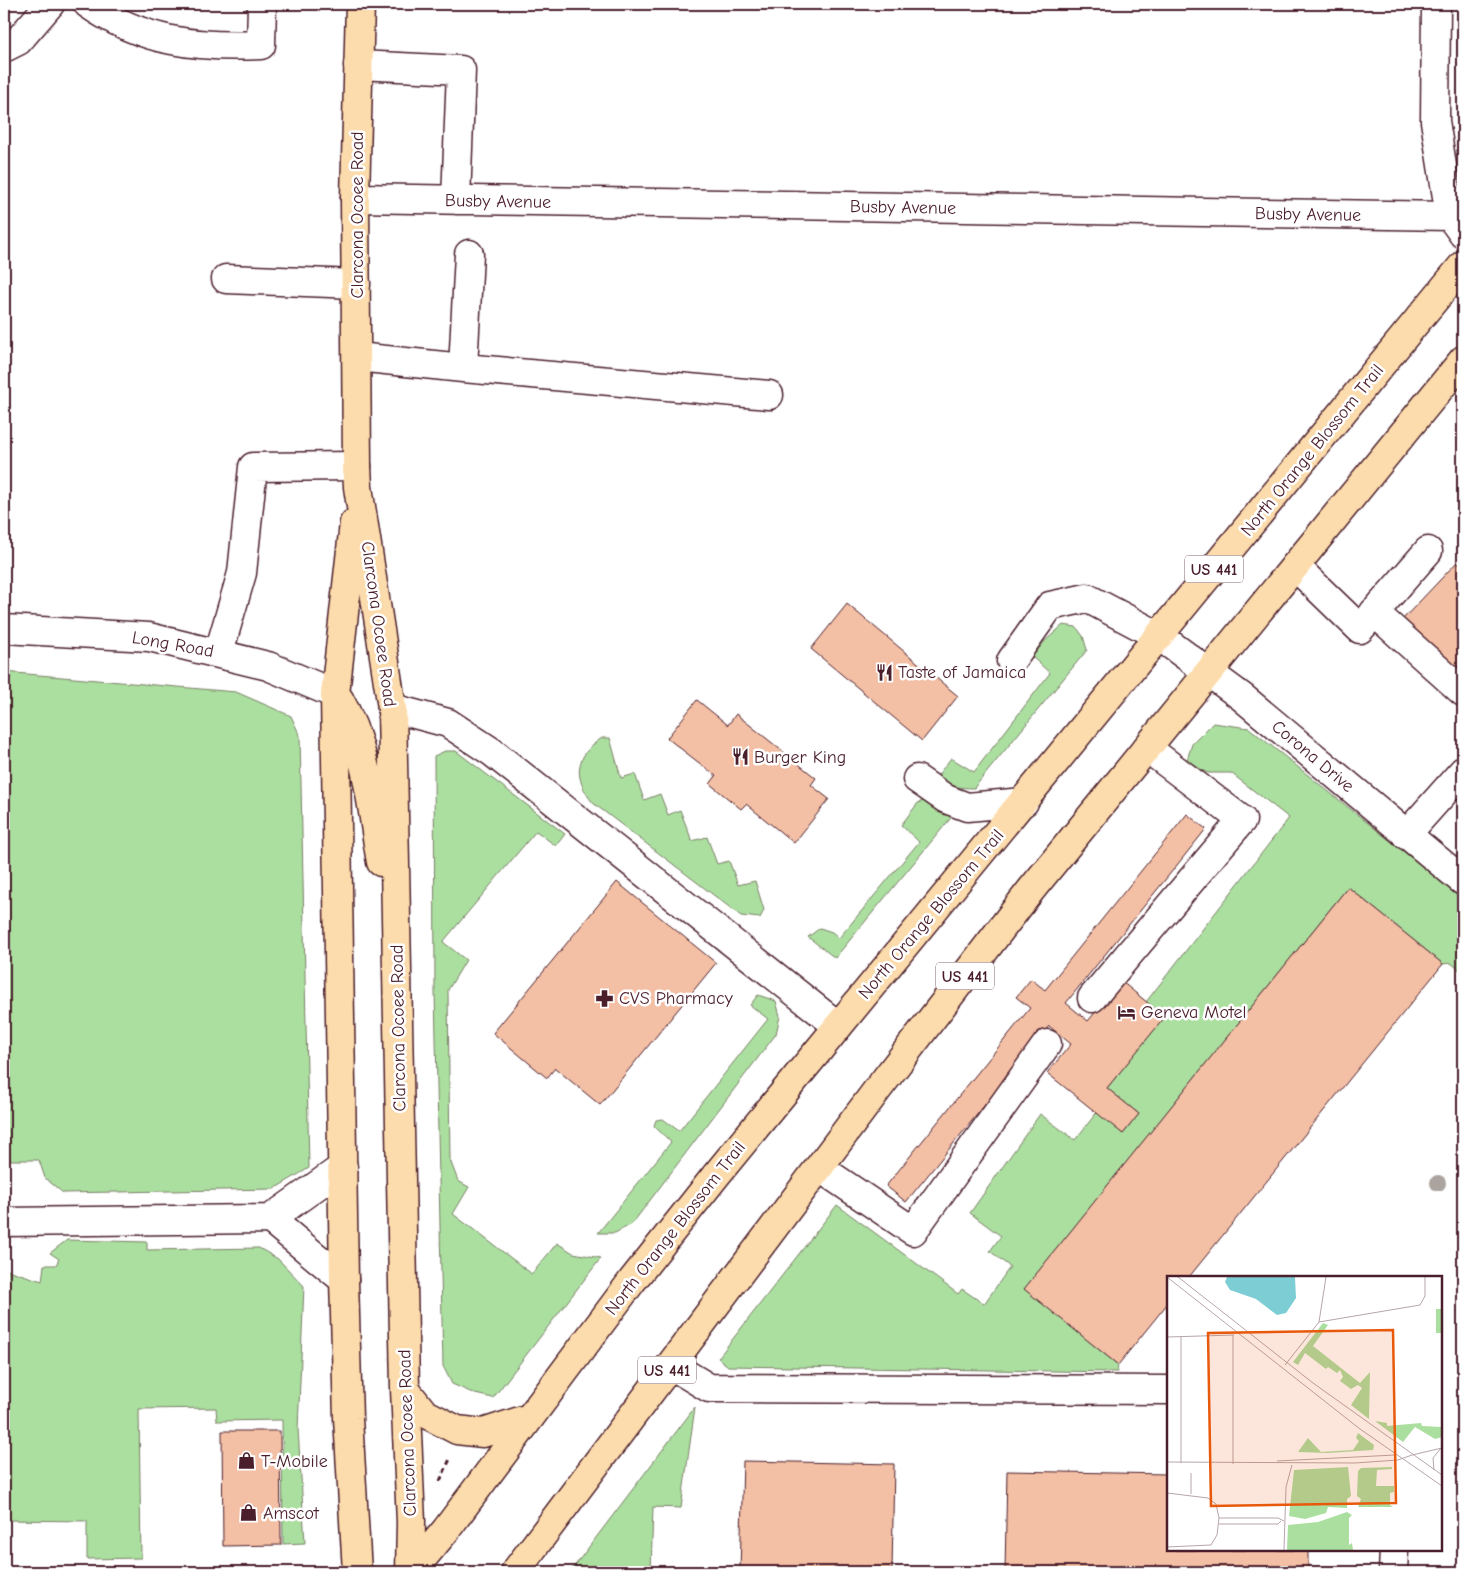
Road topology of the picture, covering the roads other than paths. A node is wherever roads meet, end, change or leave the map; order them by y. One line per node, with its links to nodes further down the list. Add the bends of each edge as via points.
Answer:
1 (50, 4): 6 (street, via 18,41)
2 (88, 4): 3 (street, via 110,19 160,39 232,46 261,44)
3 (262, 4)
4 (360, 4): 7 (main road, Clarcona Ocoee Road)
5 (1436, 4): 10 (street, via 1435,121)
6 (4, 48)
7 (358, 65): 8 (main road, Clarcona Ocoee Road); 9 (street, via 461,70)
8 (355, 198): 9 (street, Busby Avenue); 14 (main road, Clarcona Ocoee Road)
9 (456, 200): 10 (street, Busby Avenue)
10 (1457, 225)
11 (468, 254): 17 (street)
12 (1463, 264): 24 (main road, North Orange Blossom Trail / US 441)
13 (226, 279): 14 (street)
14 (356, 284): 15 (main road, Clarcona Ocoee Road)
15 (357, 357): 17 (street); 19 (main road, Clarcona Ocoee Road)
16 (1463, 360): 21 (main road, US 441)
17 (463, 368): 18 (street)
18 (769, 395)
19 (358, 477): 25 (street, via 253,467 242,573); 29 (main road, Clarcona Ocoee Road); 30 (main road, Clarcona Ocoee Road)
20 (1428, 551): 22 (street)
21 (1295, 566): 22 (street, via 1360,629); 27 (main road, US 441)
22 (1374, 612): 28 (street)
23 (4, 629): 25 (street, Long Road, via 149,637)
24 (1159, 636): 26 (street, Corona Drive, via 1087,598 1050,606); 27 (street, Corona Drive); 34 (main road, North Orange Blossom Trail / US 441)
25 (219, 652): 29 (street, Long Road, via 268,666)
26 (1010, 661)
27 (1209, 672): 31 (main road, US 441); 35 (street, Corona Drive)
28 (1463, 692)
29 (335, 694): 37 (main road, via 350,717 361,746); 41 (main road, Clarcona Ocoee Road)
30 (392, 708): 37 (main road, Clarcona Ocoee Road); 39 (street, via 448,723 492,752)
31 (1147, 748): 38 (street, via 1242,820); 42 (main road, US 441, via 1026,898)
32 (1463, 771): 35 (street)
33 (917, 779): 34 (street, via 946,799 967,807)
34 (1024, 802): 39 (main road, North Orange Blossom Trail / US 441)
35 (1406, 835): 36 (street, Corona Drive)
36 (1463, 881)
37 (396, 948): 47 (main road, Clarcona Ocoee Road)
38 (1092, 998)
39 (838, 1026): 49 (main road, North Orange Blossom Trail / US 441, via 632,1281)
40 (1047, 1044): 42 (street, via 914,1231)
41 (343, 1167): 43 (street); 45 (main road, Clarcona Ocoee Road)
42 (820, 1168): 46 (main road, US 441)
43 (270, 1219): 44 (street); 45 (street)
44 (4, 1222)
45 (344, 1280): 51 (main road, Clarcona Ocoee Road)
46 (670, 1365): 48 (street, via 708,1388); 53 (main road, US 441)
47 (405, 1389): 49 (main road, via 424,1413 457,1430 483,1433); 52 (main road, Clarcona Ocoee Road)
48 (1167, 1390)
49 (529, 1418): 52 (main road, North Orange Blossom Trail / US 441, via 446,1530)
50 (1394, 1551): 54 (street)
51 (357, 1572)
52 (410, 1572)
53 (515, 1572)
54 (1393, 1572)

